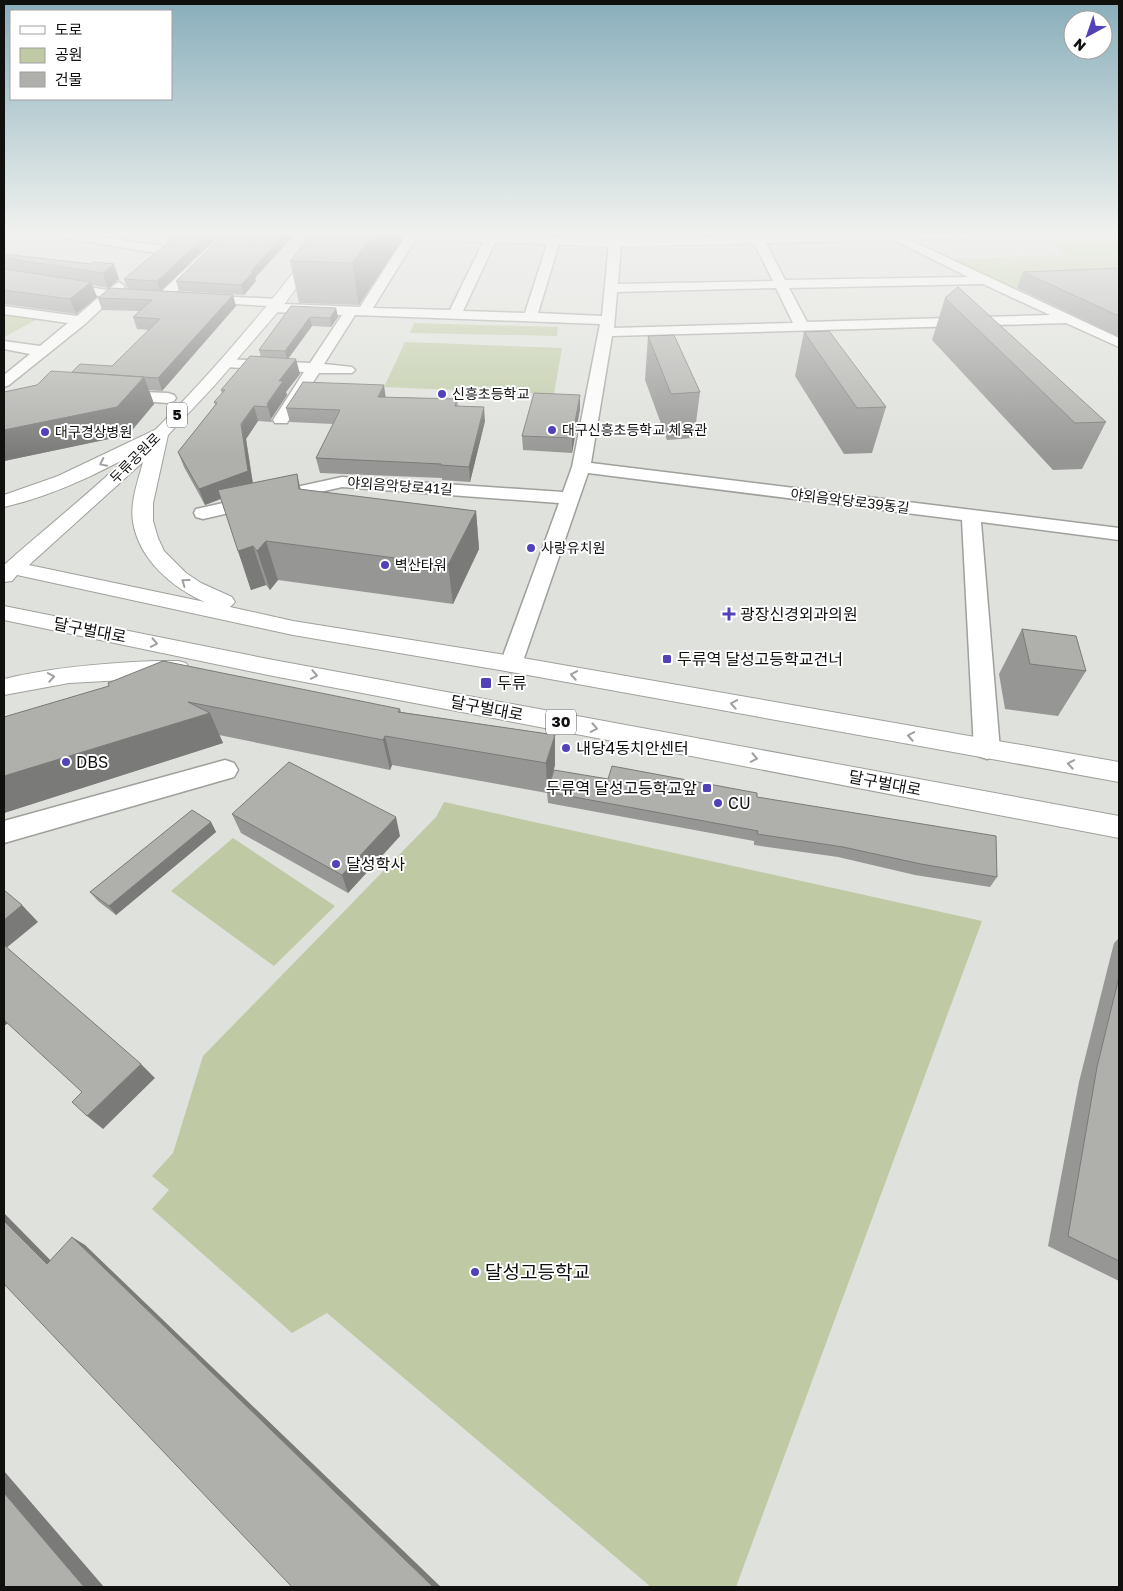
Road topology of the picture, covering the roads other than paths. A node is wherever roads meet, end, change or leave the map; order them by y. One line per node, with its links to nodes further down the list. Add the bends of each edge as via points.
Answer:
1 (94, 308): 15 (street)
2 (272, 308): 21 (main road, 두류공원로 / 5)
3 (319, 308): 11 (street)
4 (359, 308): 11 (street)
5 (457, 308): 12 (street)
6 (533, 308): 13 (street)
7 (609, 308): 16 (street)
8 (793, 308): 17 (street)
9 (1045, 308): 14 (street)
10 (4, 310): 15 (street)
11 (357, 311): 12 (street); 22 (street)
12 (454, 315): 13 (street)
13 (530, 317): 16 (street)
14 (1068, 319): 17 (street); 18 (street)
15 (80, 321): 20 (street)
16 (607, 326): 17 (street); 29 (street)
17 (802, 326)
18 (1119, 343)
19 (4, 345): 20 (street)
20 (42, 351): 24 (street)
21 (226, 363): 22 (street); 28 (main road, 두류공원로 / 5)
22 (313, 368): 23 (street); 27 (street)
23 (347, 370)
24 (4, 382)
25 (101, 395): 26 (street)
26 (168, 398)
27 (281, 420)
28 (161, 432): 31 (main road, one-way to 31, via 57,484); 35 (main road, 두류공원로 / 5, via 139,456); 37 (main road, one-way to 28, via 200,593 165,566 152,549 143,506)
29 (582, 467): 30 (street); 33 (street, 야외음악당로39동길)
30 (571, 498): 32 (street, 야외음악당로41길, via 342,482); 38 (street)
31 (4, 501)
32 (203, 513)
33 (971, 516): 34 (street, 야외음악당로39동길); 41 (street)
34 (1119, 534)
35 (7, 570): 37 (main road)
36 (4, 613): 39 (main road, 달구벌대로 / 30, one-way to 39)
37 (293, 628): 38 (main road)
38 (512, 664): 41 (main road, one-way to 38)
39 (268, 667): 40 (main road, one-way to 39, via 81,672); 44 (main road, 달구벌대로 / 30, one-way to 44)
40 (4, 687)
41 (987, 750): 43 (main road, one-way to 41)
42 (225, 770): 45 (street)
43 (1119, 772)
44 (1119, 827)
45 (4, 832)

